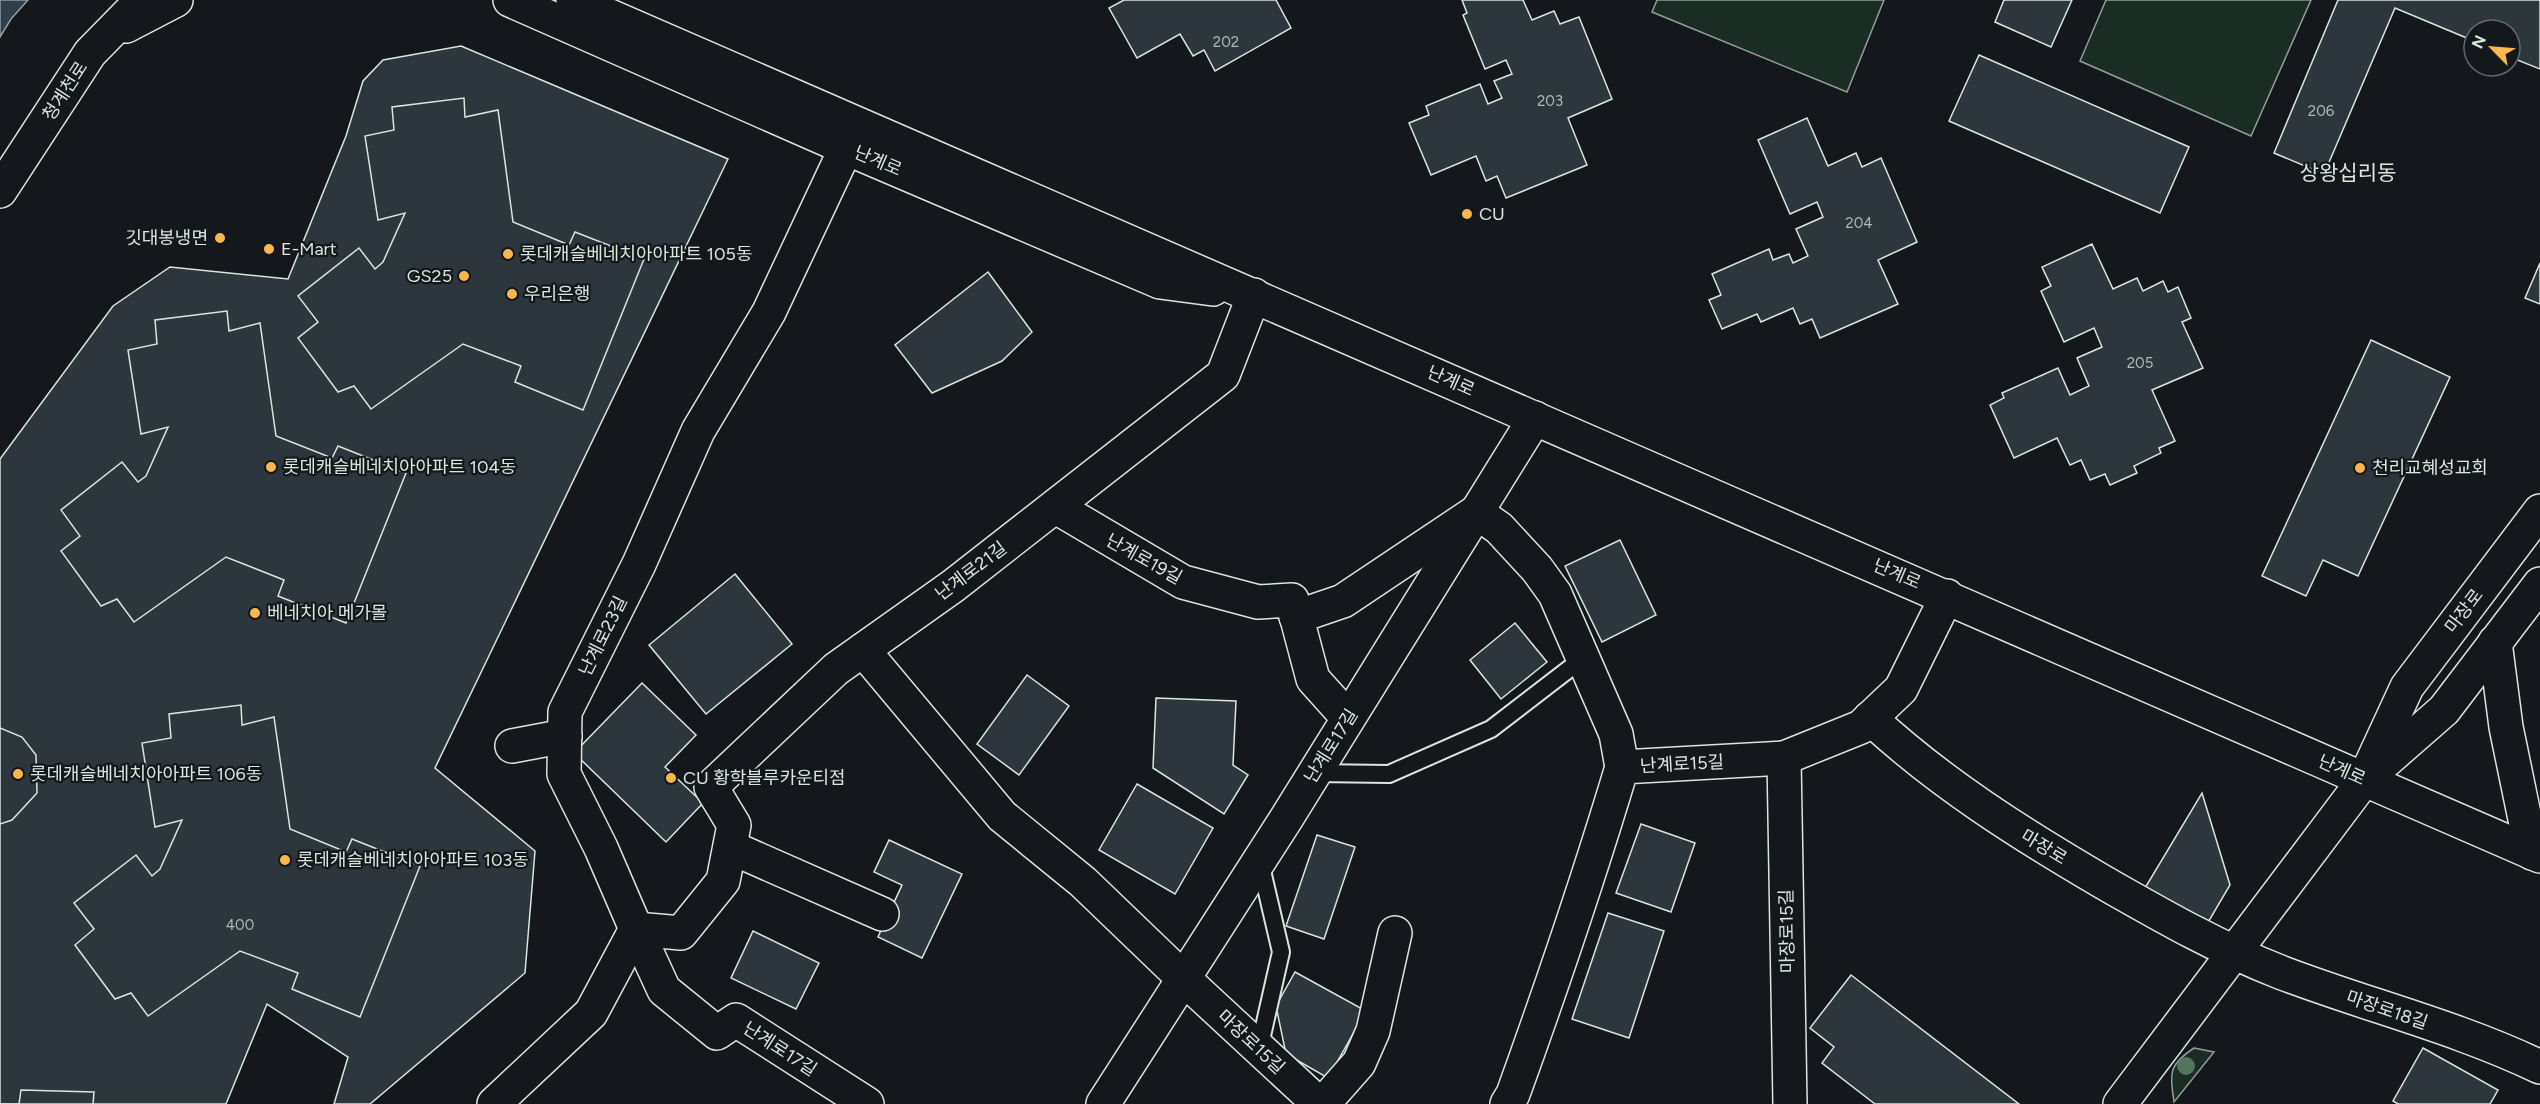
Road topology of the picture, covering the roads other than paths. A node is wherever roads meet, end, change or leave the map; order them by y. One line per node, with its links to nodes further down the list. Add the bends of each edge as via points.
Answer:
1 (142, 0): 6 (street, 청계천로)
2 (176, 0): 6 (street)
3 (510, 0): 7 (street, 난계로)
4 (573, 0): 5 (street, 난계로)
5 (607, 8): 9 (street, 난계로)
6 (106, 37): 8 (street, 청계천로, via 90,53)
7 (846, 148): 9 (street, 난계로, via 1160,282); 22 (street, 난계로23길, via 770,312 698,431 639,564 565,712)
8 (0, 191)
9 (1254, 295): 10 (street, 난계로); 11 (street, 난계로21길, via 1223,375)
10 (1535, 418): 12 (street, 난계로17길); 15 (street, 난계로)
11 (1056, 507): 16 (street, 난계로19길, via 1183,582 1258,602 1292,600); 18 (street, 난계로21길)
12 (1476, 512): 16 (street, via 1343,601); 19 (street, via 1499,528 1537,569 1555,594); 20 (street, 난계로17길)
13 (2540, 512): 27 (street, 마장로, via 2407,687)
14 (2540, 584): 17 (street, 마장로)
15 (1947, 596): 21 (street, 난계로15길, via 1901,689); 27 (street, 난계로)
16 (1296, 617): 20 (street, via 1312,679)
17 (2495, 642): 27 (street, 마장로, via 2444,710); 29 (street, via 2506,727)
18 (863, 650): 28 (street, 난계로21길, via 836,669 711,787 734,825); 35 (street, via 1002,816 1083,882)
19 (1582, 659): 25 (street, via 1616,734); 26 (lane, via 1491,729 1389,774)
20 (1348, 718): 26 (street, 난계로17길)
21 (1870, 718): 24 (street, 난계로15길, via 1861,727); 34 (street, 마장로, via 1907,752 2018,832 2175,924)
22 (565, 736): 23 (street); 32 (street, 난계로23길, via 564,774)
23 (512, 746)
24 (1784, 758): 25 (street, 난계로15길); 43 (street, 마장로15길)
25 (1622, 767): 42 (street, 난계로15길, via 1563,952)
26 (1314, 773): 30 (street, 난계로17길)
27 (2364, 780): 29 (street, 난계로); 34 (street, 마장로)
28 (730, 847): 31 (street); 32 (street, 난계로21길, via 723,881 681,933)
29 (2536, 854)
30 (1259, 860): 35 (street, 난계로17길); 36 (lane, via 1281,952)
31 (882, 914)
32 (636, 929): 38 (street, via 591,1013); 39 (street, 난계로17길, via 664,990 717,1033 736,1020)
33 (1395, 933): 41 (street, via 1373,1031 1359,1063)
34 (2233, 953): 37 (street, 마장로18길, via 2504,1050); 44 (street, 마장로)
35 (1184, 979): 36 (street, 마장로15길); 40 (street, 난계로17길)
36 (1259, 1049): 41 (street, 마장로15길)
37 (2540, 1067)
38 (494, 1104)
39 (867, 1104)
40 (1103, 1104)
41 (1321, 1104)
42 (1507, 1104)
43 (1790, 1104)
44 (2120, 1104)

